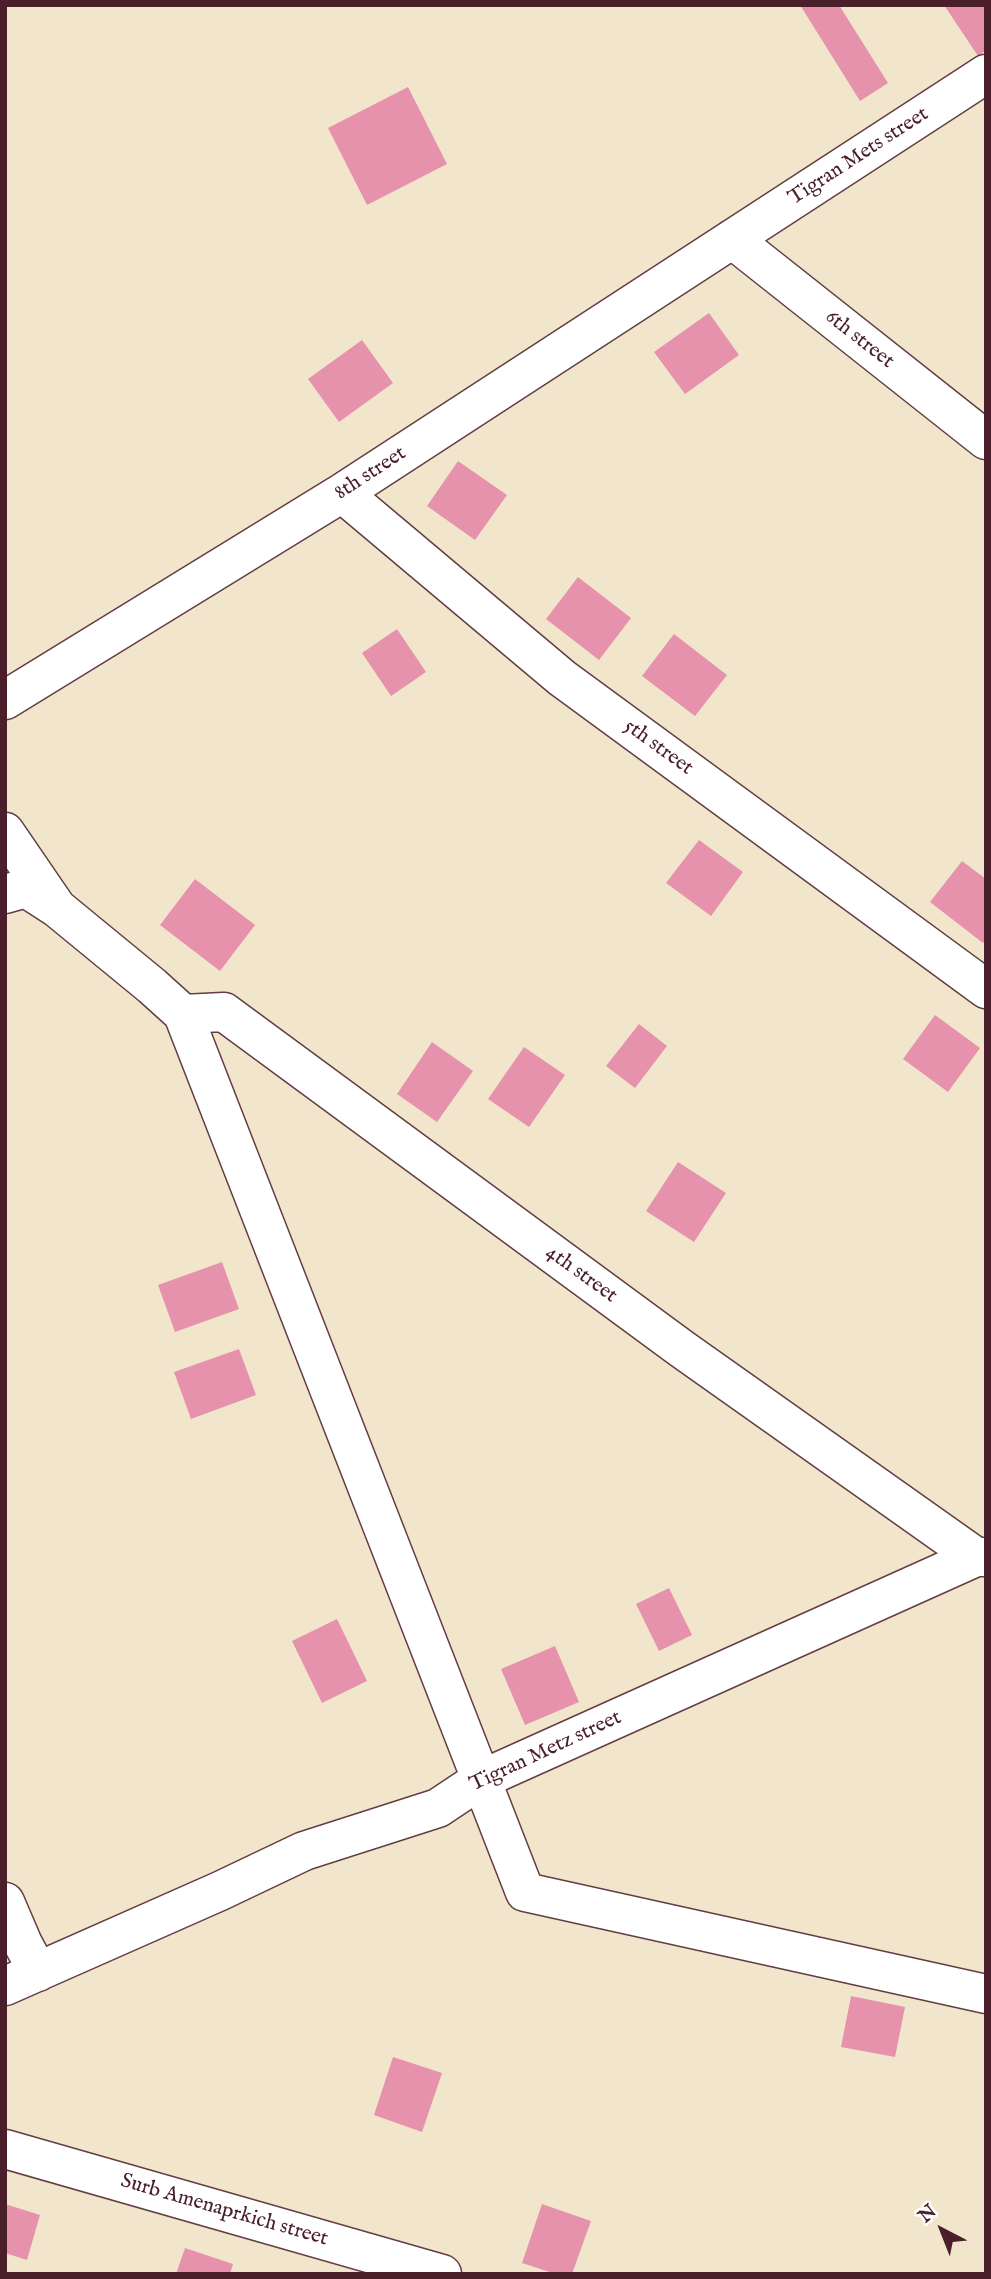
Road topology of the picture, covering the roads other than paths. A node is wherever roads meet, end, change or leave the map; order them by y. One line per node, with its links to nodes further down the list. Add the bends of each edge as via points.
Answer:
1 (986, 74): 2 (street, Tigran Mets street)
2 (732, 240): 3 (street, 6th street); 4 (street, 8th street)
3 (986, 440)
4 (342, 493): 5 (street, 8th street); 9 (street, 5th street, via 562,678)
5 (5, 700)
6 (5, 832): 8 (street)
7 (5, 894): 8 (street, via 26,888)
8 (57, 908): 10 (street)
9 (986, 989)
10 (183, 1014): 11 (street, 4th street, via 224,1012 682,1349); 12 (street)
11 (981, 1557): 12 (street, Tigran Metz street)
12 (481, 1780): 14 (street, Tigran Metz street, via 438,1808 304,1851); 15 (street, via 526,1892)
13 (5, 1902): 14 (street, Tigran Metz street, via 23,1944)
14 (22, 1979)
15 (986, 1994)
16 (5, 2149): 17 (street, Surb Amenaprkich street)
17 (442, 2274)

